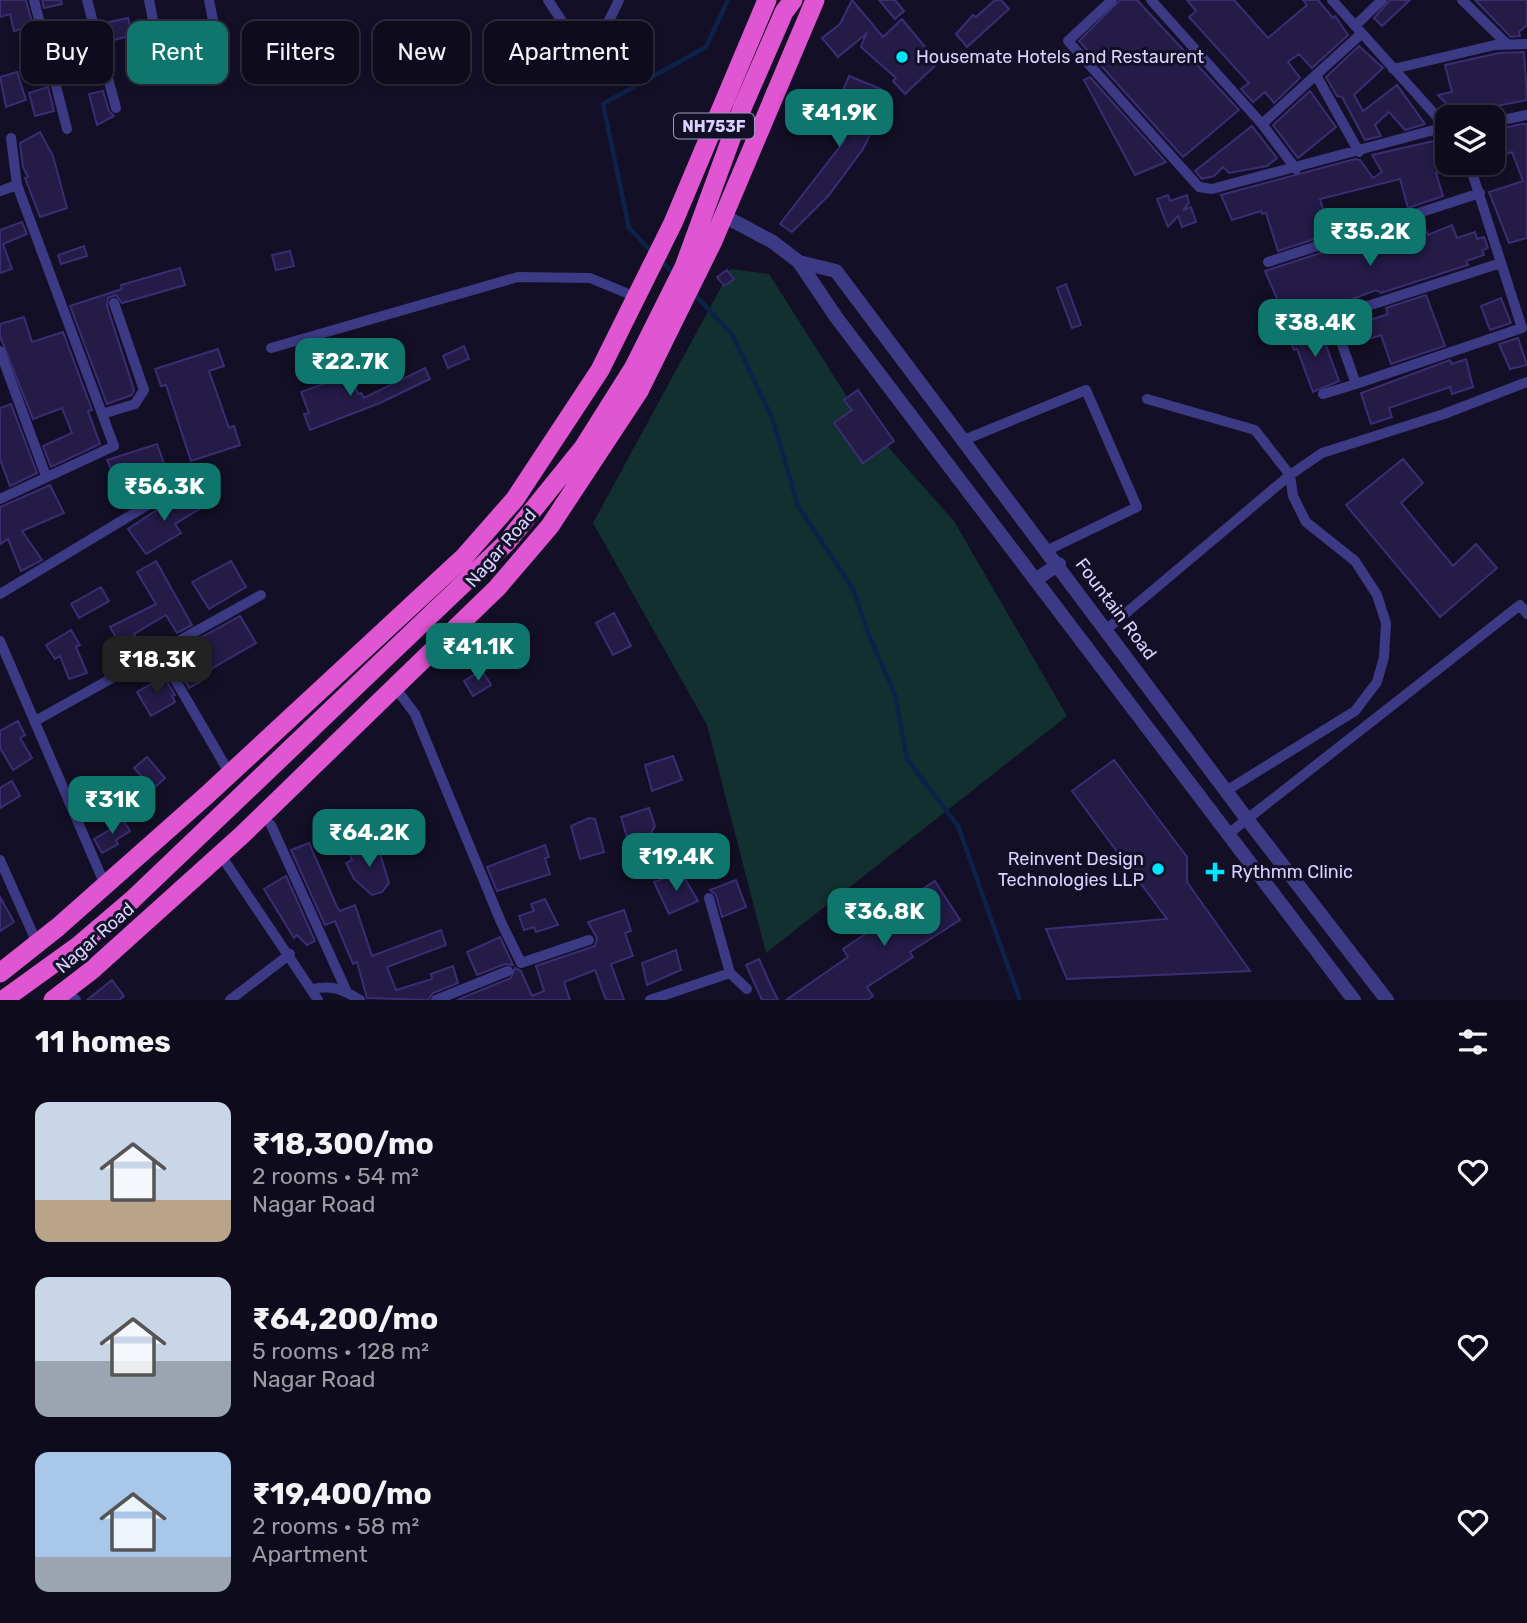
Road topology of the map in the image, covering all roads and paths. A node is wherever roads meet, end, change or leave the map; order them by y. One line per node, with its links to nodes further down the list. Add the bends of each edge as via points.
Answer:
1 (34, 0): 27 (street)
2 (87, 0): 22 (street)
3 (149, 0): 15 (street)
4 (209, 0): 16 (street)
5 (548, 0): 6 (street, via 571,35 585,44 606,27)
6 (619, 0)
7 (767, 0): 31 (highway, Nagar Road / NH753F)
8 (793, 0): 37 (highway, via 743,106)
9 (815, 0): 38 (highway, Nagar Road / NH753F)
10 (1112, 0): 32 (street, via 1068,41 1199,187)
11 (1151, 0): 26 (street)
12 (1332, 0): 17 (street)
13 (1382, 0): 17 (street)
14 (1462, 0): 18 (street)
15 (153, 21)
16 (213, 21)
17 (1358, 30): 20 (street); 21 (street)
18 (1507, 44): 19 (street); 20 (street)
19 (1527, 44)
20 (1393, 69): 23 (street)
21 (1317, 75): 26 (street); 30 (street)
22 (116, 107)
23 (1435, 115)
24 (1527, 115): 25 (street)
25 (1505, 120)
26 (1262, 124): 32 (street)
27 (67, 129)
28 (1435, 130): 30 (street)
29 (11, 138): 34 (street)
30 (1359, 152): 32 (street)
31 (700, 161): 37 (highway); 43 (highway, Nagar Road / NH753F)
32 (1296, 169)
33 (1473, 175): 36 (street)
34 (17, 185): 35 (street); 53 (street)
35 (0, 191)
36 (1480, 193): 40 (street); 41 (street)
37 (704, 209): 42 (highway)
38 (724, 216): 39 (street, Fountain Road); 42 (highway, Nagar Road / NH753F)
39 (799, 262): 54 (street, Fountain Road, via 836,271); 61 (street, Fountain Road, via 815,290)
40 (1268, 262)
41 (1501, 263): 45 (street); 50 (street, via 1522,328)
42 (684, 284): 75 (highway, Nagar Road / NH753F, via 639,391 550,526 497,588); 89 (highway, via 583,448 507,542 132,900)
43 (636, 298): 47 (street, via 590,278 518,277); 70 (highway, Nagar Road / NH753F, via 600,370 515,499 464,557)
44 (114, 303): 53 (street, via 144,390 135,404)
45 (1333, 319): 46 (street); 50 (street)
46 (1293, 330)
47 (271, 348)
48 (0, 351): 56 (street)
49 (1527, 382): 55 (street, via 1322,453)
50 (1356, 384): 51 (street)
51 (1323, 394)
52 (1147, 399): 55 (street, via 1255,430)
53 (102, 414): 56 (street, via 114,446)
54 (964, 440): 59 (street, Fountain Road); 59 (street, via 1086,390 1137,507)
55 (1290, 475): 65 (street); 71 (street, via 1293,496 1306,522 1355,561 1377,595 1386,623 1384,657 1377,682 1354,711)
56 (46, 476): 58 (street)
57 (172, 491): 62 (street)
58 (0, 499)
59 (1048, 550): 60 (street, Fountain Road)
60 (1059, 564): 61 (street); 65 (street, Fountain Road)
61 (1035, 580): 74 (street, Fountain Road)
62 (0, 594)
63 (261, 596): 67 (street)
64 (1527, 614): 72 (street, via 1520,606)
65 (1107, 629): 71 (street, Fountain Road)
66 (0, 641): 69 (street)
67 (159, 652): 69 (street); 70 (street)
68 (400, 694): 79 (street, via 415,714 521,963)
69 (37, 720): 77 (street)
70 (230, 774): 77 (highway, Nagar Road / NH753F)
71 (1226, 791): 72 (street, Fountain Road)
72 (1247, 819): 74 (street); 96 (street, Fountain Road)
73 (271, 825): 87 (street)
74 (1227, 835): 95 (street, Fountain Road)
75 (220, 854): 81 (street); 90 (highway, Nagar Road / NH753F, via 92,971)
76 (0, 860): 80 (street)
77 (105, 885): 80 (highway, Nagar Road / NH753F)
78 (709, 898): 84 (street)
79 (589, 940)
80 (37, 943): 83 (highway, Nagar Road / NH753F)
81 (290, 954): 85 (street); 91 (street)
82 (508, 971): 94 (street)
83 (0, 973)
84 (730, 973): 86 (street); 88 (street)
85 (312, 989): 87 (street, via 328,986); 92 (street)
86 (747, 989)
87 (347, 992): 93 (street)
88 (654, 999)
89 (3, 1000)
90 (53, 1000)
91 (230, 1000)
92 (318, 1000)
93 (360, 1000)
94 (436, 1000)
95 (1354, 1000)
96 (1387, 1000)

